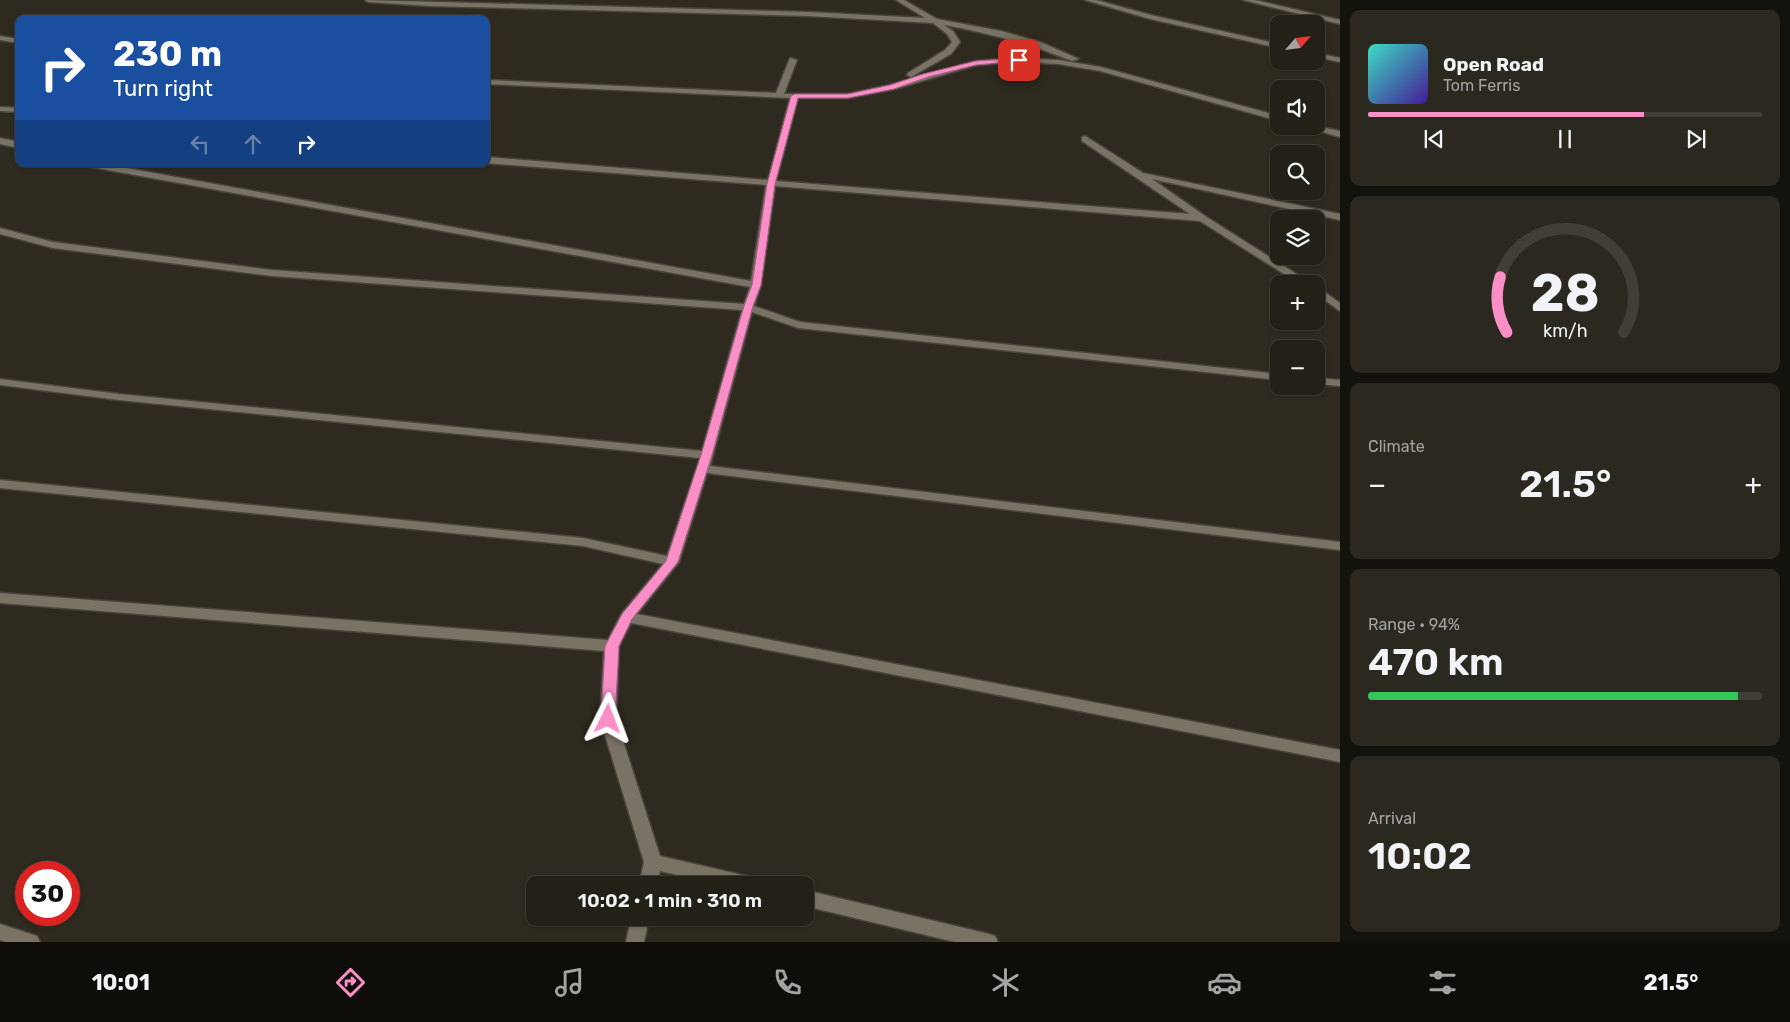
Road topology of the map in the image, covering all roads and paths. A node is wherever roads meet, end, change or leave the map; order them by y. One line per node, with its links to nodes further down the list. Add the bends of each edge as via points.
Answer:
1 (368, 0): 5 (street, via 808,14)
2 (899, 0): 5 (street)
3 (1088, 0): 9 (street)
4 (1246, 0): 6 (street)
5 (935, 22): 13 (street, via 998,33 1037,44); 15 (street, via 956,42 948,52)
6 (1340, 22)
7 (0, 38): 8 (street)
8 (15, 40)
9 (1270, 44)
10 (1325, 56): 12 (street)
11 (793, 60): 16 (street)
12 (1340, 60)
13 (1101, 69): 15 (street, via 1019,60 976,63); 20 (street)
14 (490, 82): 16 (street)
15 (892, 87): 17 (street, via 848,96)
16 (779, 96): 17 (street)
17 (795, 96): 29 (street)
18 (0, 109): 19 (street)
19 (15, 110)
20 (1270, 116)
21 (1325, 131): 22 (street)
22 (1340, 134)
23 (1085, 139): 28 (street)
24 (0, 140): 25 (street)
25 (15, 144)
26 (490, 160): 29 (street)
27 (107, 167): 34 (street)
28 (1139, 174): 30 (street); 31 (street)
29 (771, 184): 31 (street); 34 (street)
30 (1340, 217)
31 (1202, 218): 33 (street)
32 (0, 231): 36 (street, via 53,245 272,273)
33 (1293, 275)
34 (756, 285): 36 (street)
35 (1325, 296): 37 (street)
36 (748, 306): 38 (street, via 798,326); 42 (street)
37 (1340, 308)
38 (1270, 377)
39 (0, 382): 42 (street, via 119,397)
40 (1325, 382): 41 (street)
41 (1340, 383)
42 (707, 455): 43 (street)
43 (702, 470): 45 (street); 46 (street)
44 (0, 484): 46 (street, via 583,542)
45 (1340, 546)
46 (672, 562): 48 (street)
47 (0, 598): 49 (street)
48 (627, 617): 49 (street); 50 (street)
49 (612, 646): 51 (street, via 608,719)
50 (1340, 756)
51 (653, 862): 52 (street); 53 (street)
52 (650, 876)
53 (713, 876)
54 (814, 900): 59 (street)
55 (638, 926): 58 (street)
56 (0, 932): 57 (street)
57 (31, 942)
58 (635, 942)
59 (988, 942)

